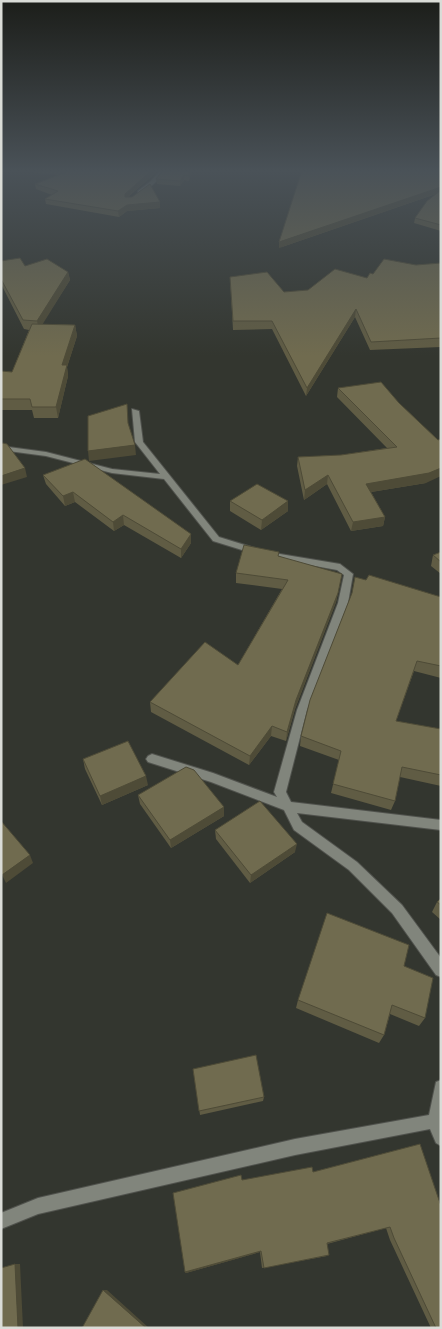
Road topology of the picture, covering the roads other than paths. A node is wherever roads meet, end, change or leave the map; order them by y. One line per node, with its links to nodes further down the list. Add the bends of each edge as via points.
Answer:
1 (134, 411): 3 (street, via 139,442)
2 (1, 448): 3 (street, via 46,454 112,471)
3 (168, 477): 5 (street, via 216,539 278,557 340,567 349,574 343,603 302,710 280,792)
4 (152, 759): 5 (street)
5 (289, 807): 6 (street); 7 (street, via 298,826 353,866 397,910)
6 (441, 825)
7 (441, 970)
8 (441, 1087): 9 (street)
9 (436, 1121): 10 (street); 11 (street, via 295,1147 48,1204)
10 (441, 1138)
11 (1, 1221)

